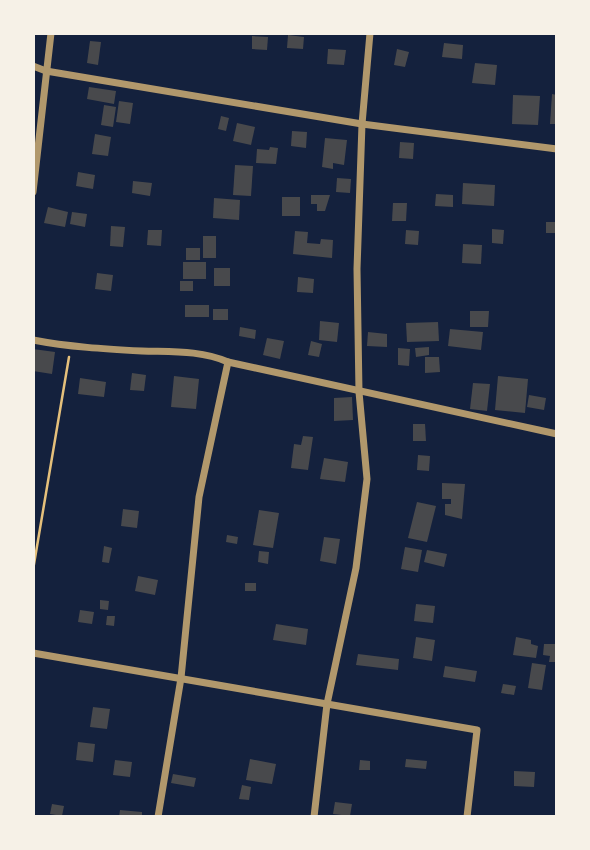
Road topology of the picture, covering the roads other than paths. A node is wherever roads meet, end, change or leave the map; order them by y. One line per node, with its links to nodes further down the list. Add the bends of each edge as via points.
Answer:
1 (51, 33): 4 (street)
2 (370, 33): 5 (street)
3 (33, 66): 4 (street)
4 (46, 71): 5 (street); 7 (street)
5 (362, 124): 6 (street); 10 (street)
6 (557, 149)
7 (33, 192)
8 (33, 340): 9 (street, via 71,347 190,352)
9 (228, 362): 10 (street); 13 (street, via 199,497)
10 (359, 392): 11 (street); 14 (street, via 367,479 356,568)
11 (557, 434)
12 (33, 653): 13 (street)
13 (181, 678): 14 (street); 15 (street)
14 (327, 704): 16 (street); 17 (street, via 477,730)
15 (158, 817)
16 (314, 817)
17 (467, 817)

